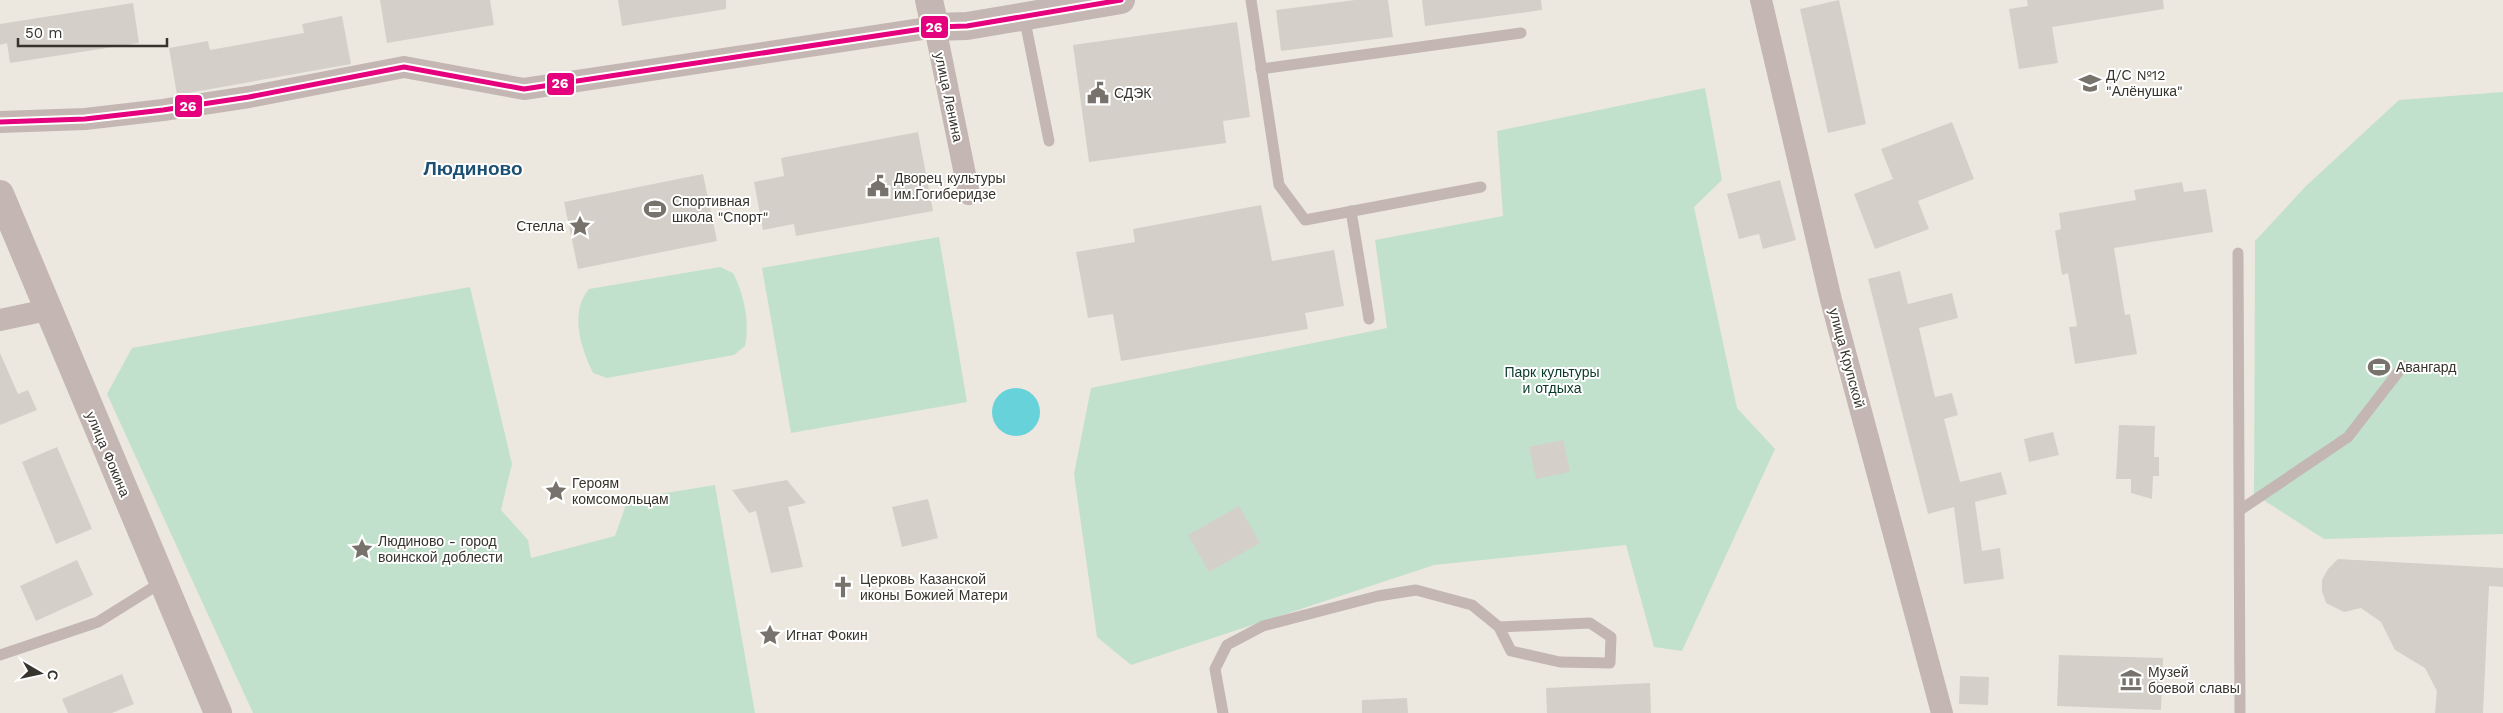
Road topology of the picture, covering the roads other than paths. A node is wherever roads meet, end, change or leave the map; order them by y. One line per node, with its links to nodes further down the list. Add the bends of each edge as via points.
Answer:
1 (929, 0): 6 (street, улица Ленина)
2 (1122, 0): 5 (street)
3 (1250, 0): 8 (lane)
4 (1761, 0): 26 (street, улица Крупской, via 1831,300)
5 (1024, 16): 6 (street); 10 (lane)
6 (935, 28): 9 (street, via 524,89 404,67 163,110 85,119); 13 (street, улица Ленина)
7 (1521, 33): 8 (lane)
8 (1261, 69): 14 (lane, via 1279,185 1305,220)
9 (0, 122)
10 (1049, 141)
11 (1481, 187): 14 (lane)
12 (0, 194): 16 (street, улица Фокина)
13 (968, 194)
14 (1351, 211): 17 (lane)
15 (2238, 253): 20 (lane)
16 (47, 310): 18 (street); 21 (street, улица Фокина)
17 (1369, 319)
18 (0, 320)
19 (2403, 366): 20 (lane, via 2348,437)
20 (2240, 510): 27 (lane)
21 (162, 582): 23 (lane, via 98,622); 24 (street, улица Фокина)
22 (1499, 627): 22 (lane, via 1511,651 1560,662 1610,663 1611,637 1590,623); 25 (lane, via 1472,605 1416,590 1378,596 1263,626 1227,644 1215,669)
23 (0, 655)
24 (218, 713)
25 (1224, 713)
26 (1942, 713)
27 (2240, 713)

